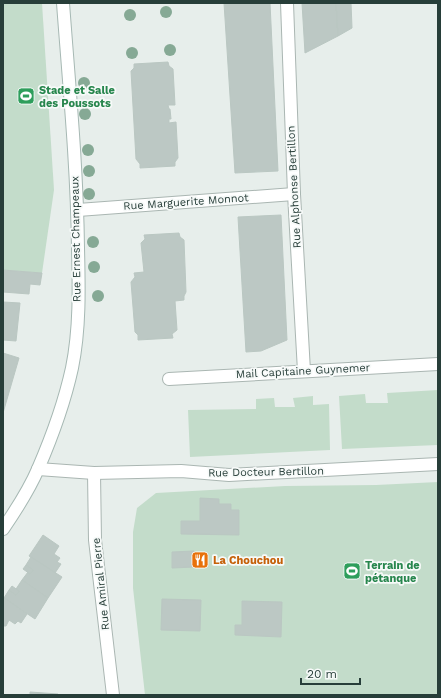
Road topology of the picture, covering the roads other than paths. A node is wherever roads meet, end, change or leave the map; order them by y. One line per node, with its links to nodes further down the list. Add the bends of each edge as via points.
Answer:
1 (63, 3): 4 (street, Rue Ernest Champeaux)
2 (287, 3): 3 (street, Rue Alphonse Bertillon)
3 (294, 194): 4 (street, Rue Marguerite Monnot); 6 (street, Rue Alphonse Bertillon)
4 (78, 210): 9 (street, Rue Ernest Champeaux, via 79,268 76,341 72,368)
5 (438, 364): 6 (street, Mail Capitaine Guynemer)
6 (304, 371): 7 (street, Mail Capitaine Guynemer)
7 (169, 379)
8 (438, 464): 10 (street, Rue Docteur Bertillon, via 229,475 181,471)
9 (38, 469): 10 (street, Rue Docteur Bertillon); 11 (street, Rue Ernest Champeaux, via 19,504)
10 (94, 473): 12 (street, Rue Amiral Pierre, via 95,540)
11 (5, 523)
12 (113, 695)

